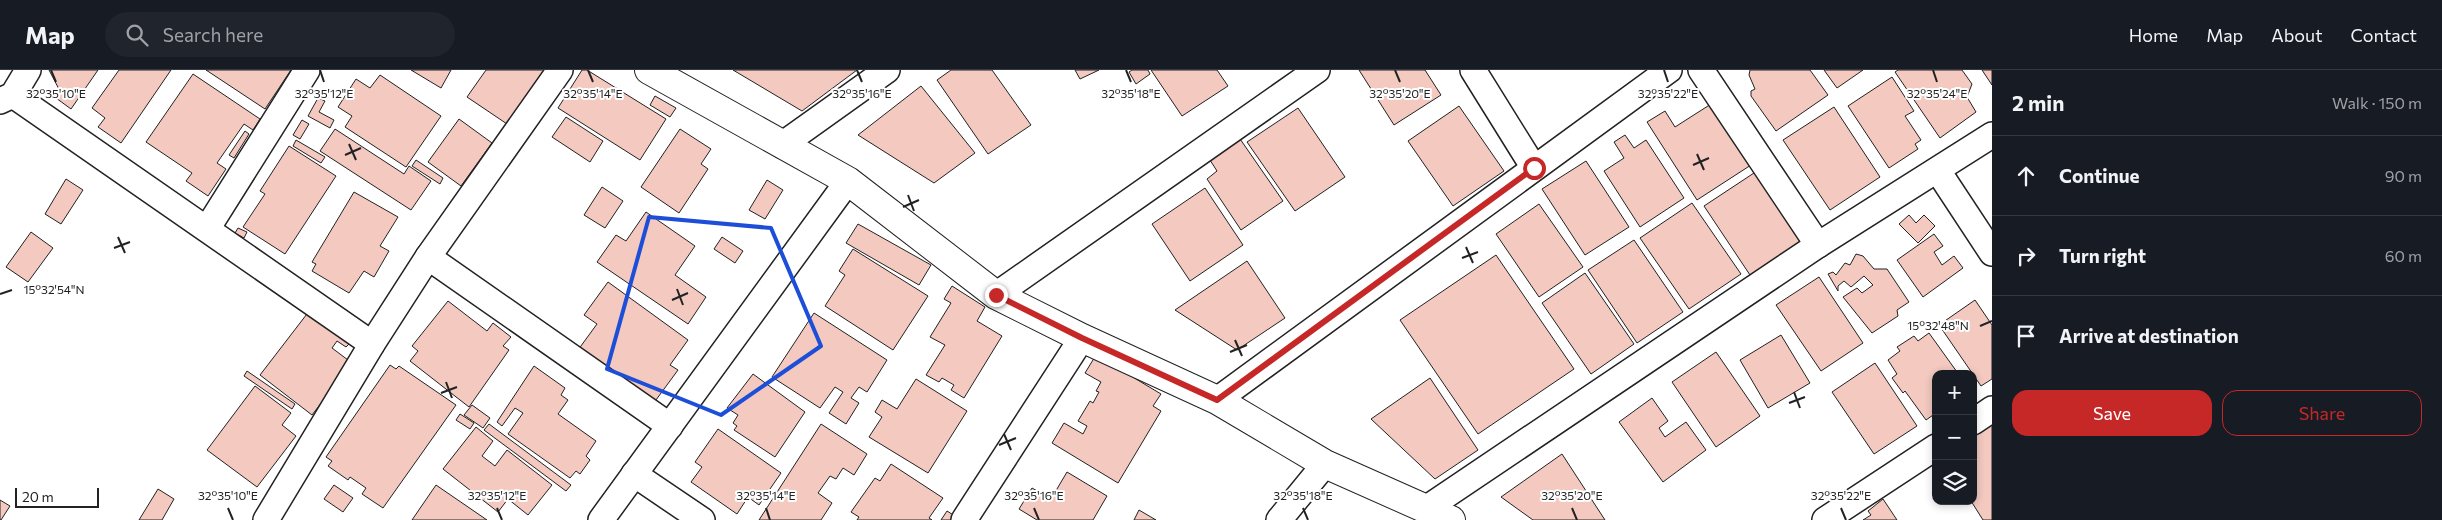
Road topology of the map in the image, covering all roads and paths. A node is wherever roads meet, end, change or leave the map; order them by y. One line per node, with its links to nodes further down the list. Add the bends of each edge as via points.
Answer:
1 (28, 70): 10 (street)
2 (307, 70): 16 (street)
3 (560, 70): 19 (street)
4 (649, 70): 12 (street)
5 (887, 70): 12 (street)
6 (1317, 70): 20 (street)
7 (1473, 70): 13 (street)
8 (1670, 70): 13 (street)
9 (1701, 70): 17 (street)
10 (7, 98): 16 (street)
11 (1992, 135): 14 (street)
12 (782, 145): 15 (street)
13 (1534, 168): 23 (street)
14 (1938, 171): 17 (street); 18 (street)
15 (848, 181): 20 (street); 26 (street)
16 (207, 229): 22 (street)
17 (1818, 245): 30 (street)
18 (1992, 253)
19 (428, 257): 22 (street); 26 (street)
20 (996, 295): 21 (street)
21 (1082, 338): 23 (street); 34 (street)
22 (372, 344): 31 (street)
23 (1217, 400): 28 (street)
24 (1992, 410): 25 (street)
25 (1977, 419)
26 (670, 426): 29 (street)
27 (1932, 450): 37 (street)
28 (1324, 464): 30 (street); 35 (street)
29 (634, 474): 32 (street); 33 (street)
30 (1427, 508): 36 (street)
31 (266, 520)
32 (601, 520)
33 (702, 520)
34 (964, 520)
35 (1278, 520)
36 (1451, 520)
37 (1825, 520)

